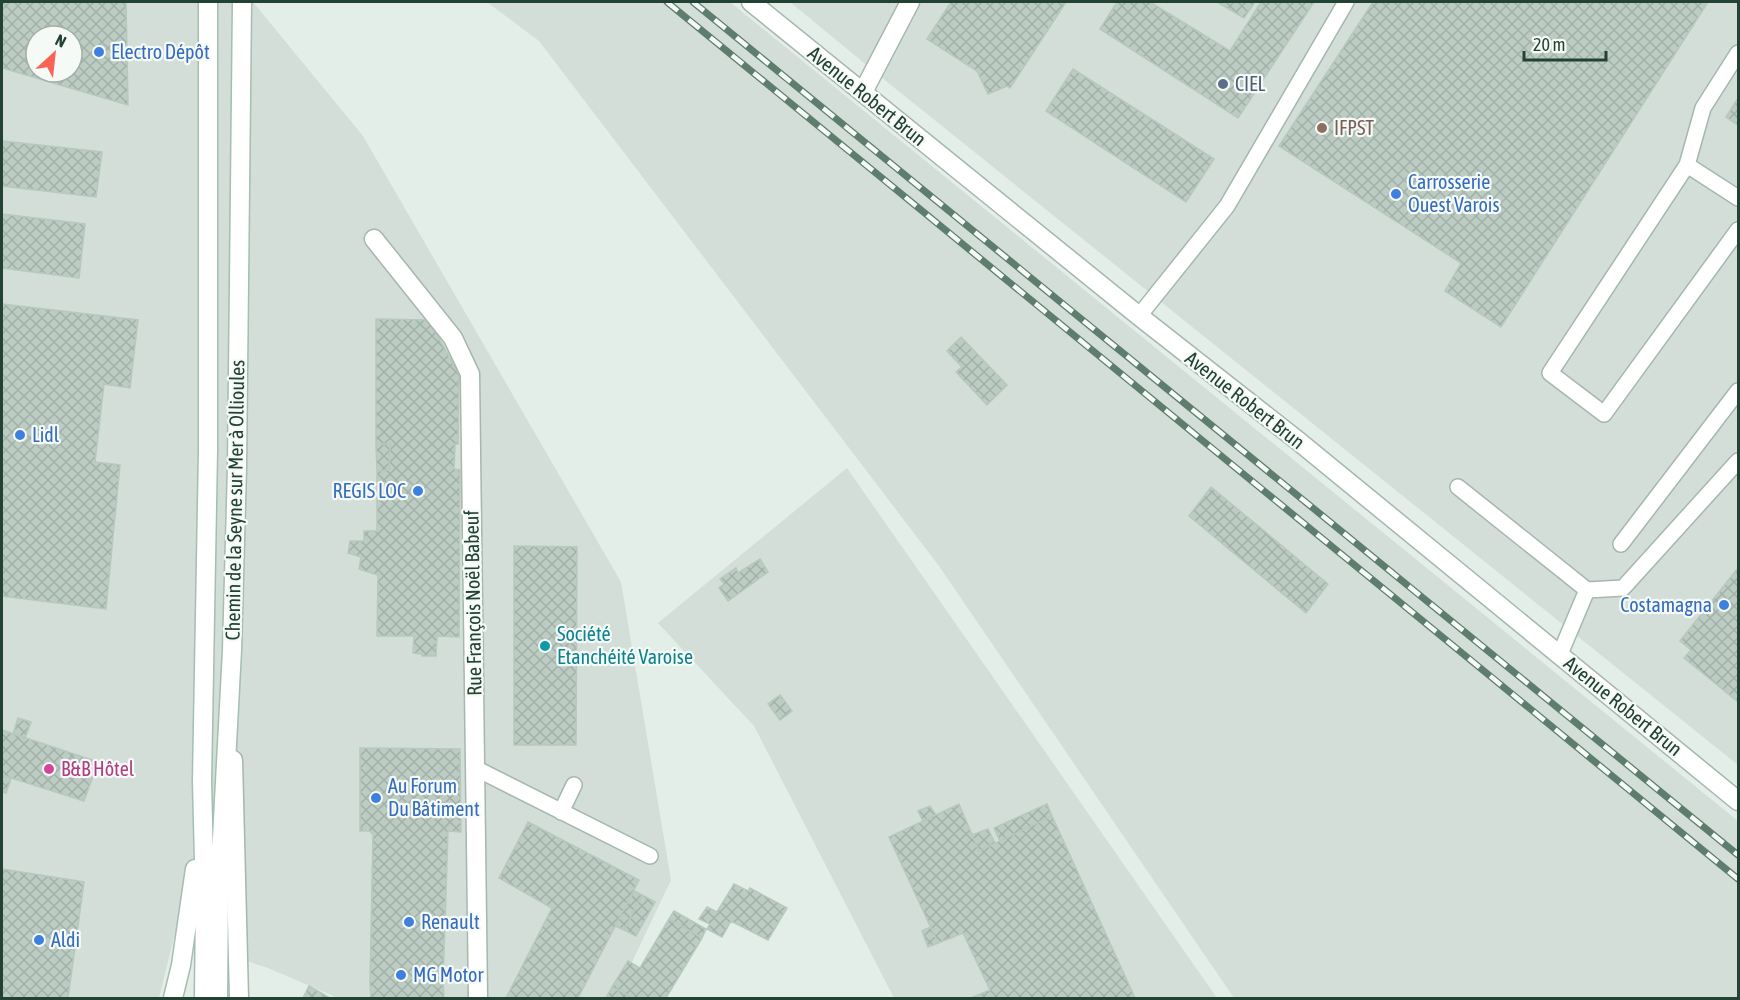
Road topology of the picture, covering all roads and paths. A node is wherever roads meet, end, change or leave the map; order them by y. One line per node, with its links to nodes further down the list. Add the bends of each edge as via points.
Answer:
1 (208, 2): 21 (street, Chemin de la Seyne sur Mer à Ollioules, via 208,450)
2 (242, 2): 18 (street, Chemin de la Seyne sur Mer à Ollioules)
3 (751, 2): 7 (street, Avenue Robert Brun)
4 (910, 2): 7 (street)
5 (1346, 2): 12 (lane, via 1227,206)
6 (1738, 53): 8 (lane, via 1703,108)
7 (863, 92): 12 (street, Avenue Robert Brun)
8 (1687, 165): 9 (lane); 10 (lane, via 1550,373 1604,414)
9 (1738, 198)
10 (1738, 230)
11 (374, 239): 20 (street, Rue François Noël Babeuf, via 453,338 470,374)
12 (1139, 316): 19 (street, Avenue Robert Brun)
13 (1738, 391): 16 (lane)
14 (1738, 461): 17 (lane, via 1623,588)
15 (1458, 487): 17 (lane)
16 (1622, 544)
17 (1587, 590): 19 (lane)
18 (232, 650): 28 (street, Chemin de la Seyne sur Mer à Ollioules, via 219,895); 29 (street)
19 (1560, 654): 23 (street, Avenue Robert Brun)
20 (475, 768): 24 (lane); 30 (street, Rue François Noël Babeuf)
21 (202, 781): 26 (street, via 194,884 182,965); 27 (street, Chemin de la Seyne sur Mer à Ollioules)
22 (574, 785): 24 (lane)
23 (1738, 801)
24 (561, 812): 25 (lane)
25 (650, 856)
26 (172, 999)
27 (204, 999)
28 (218, 999)
29 (239, 999)
30 (478, 999)

